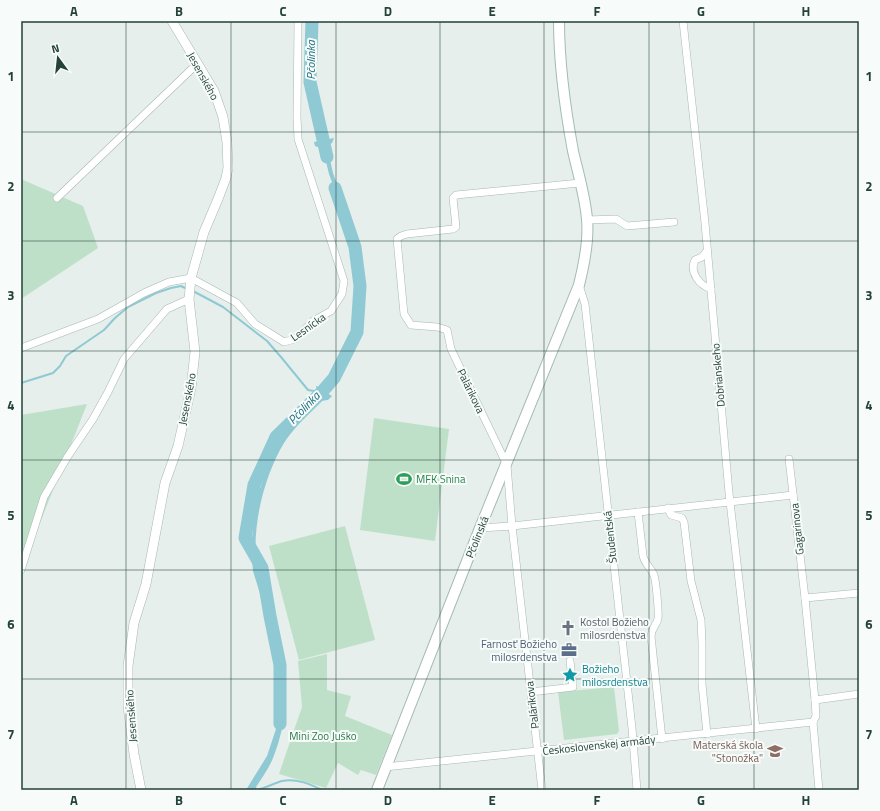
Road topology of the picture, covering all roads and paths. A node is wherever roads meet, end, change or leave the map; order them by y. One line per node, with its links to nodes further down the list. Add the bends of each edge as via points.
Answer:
1 (172, 21): 5 (street, Jesenského)
2 (298, 21): 11 (street, Lesnícka, via 298,138 344,281 342,294 331,311 313,322 295,339 284,342 255,324 236,303)
3 (559, 21): 6 (main road, Pčolinská, via 562,85)
4 (683, 21): 10 (street, Dobrianskeho)
5 (197, 64): 7 (street); 11 (street, Jesenského, via 214,91 223,117 228,168 204,232)
6 (580, 183): 8 (main road, Pčolinská); 17 (street, Palárikova, via 456,196 453,203 456,227 408,234 397,239 404,314 411,325 447,330 451,349)
7 (57, 198)
8 (587, 220): 9 (street, via 616,219 627,226); 12 (main road, Pčolinská, via 585,259)
9 (674, 222)
10 (707, 252): 13 (street, Dobrianskeho); 13 (street, via 694,260 692,265 695,277 704,287)
11 (191, 278): 14 (street, Jesenského); 15 (street, via 169,282 98,319)
12 (579, 285): 17 (main road, Pčolinská); 22 (street, Študentská, via 586,304)
13 (711, 289): 19 (street, Dobrianskeho)
14 (189, 300): 25 (street, via 166,309 124,359 93,419 44,496); 39 (street, Jesenského, via 195,352 191,388 178,446 165,483 146,584 134,623 128,666 128,706)
15 (21, 348)
16 (789, 459): 18 (street, Gagarinova)
17 (507, 465): 23 (street, Palárikova); 24 (main road, Pčolinská)
18 (793, 495): 19 (street); 27 (street, Gagarinova)
19 (730, 502): 20 (street); 33 (street, Dobrianskeho)
20 (668, 508): 21 (street); 34 (street, via 671,515 682,518 684,522 691,581 701,620 702,684)
21 (638, 512): 22 (street); 35 (street, via 643,556 654,576 658,618 651,636)
22 (608, 515): 23 (street); 36 (street, Študentská)
23 (512, 526): 24 (street); 29 (street, Palárikova)
24 (480, 528): 38 (main road, Pčolinská)
25 (21, 570)
26 (859, 593): 27 (street)
27 (805, 598): 31 (street, Gagarinova)
28 (570, 662): 29 (street, via 573,687)
29 (531, 692): 37 (street, Palárikova)
30 (859, 694): 31 (street)
31 (815, 700): 32 (street, Gagarinova)
32 (814, 722): 33 (street, Československej armády); 43 (street, Gagarinova)
33 (756, 729): 34 (street, Československej armády)
34 (707, 734): 35 (street, Československej armády)
35 (662, 739): 36 (street, Československej armády)
36 (633, 742): 37 (street, Československej armády); 42 (street, Študentská)
37 (538, 752): 38 (street, Československej armády); 41 (street, Palárikova)
38 (385, 767): 40 (main road, Pčolinská)
39 (141, 790)
40 (377, 790)
41 (542, 790)
42 (637, 790)
43 (819, 790)

